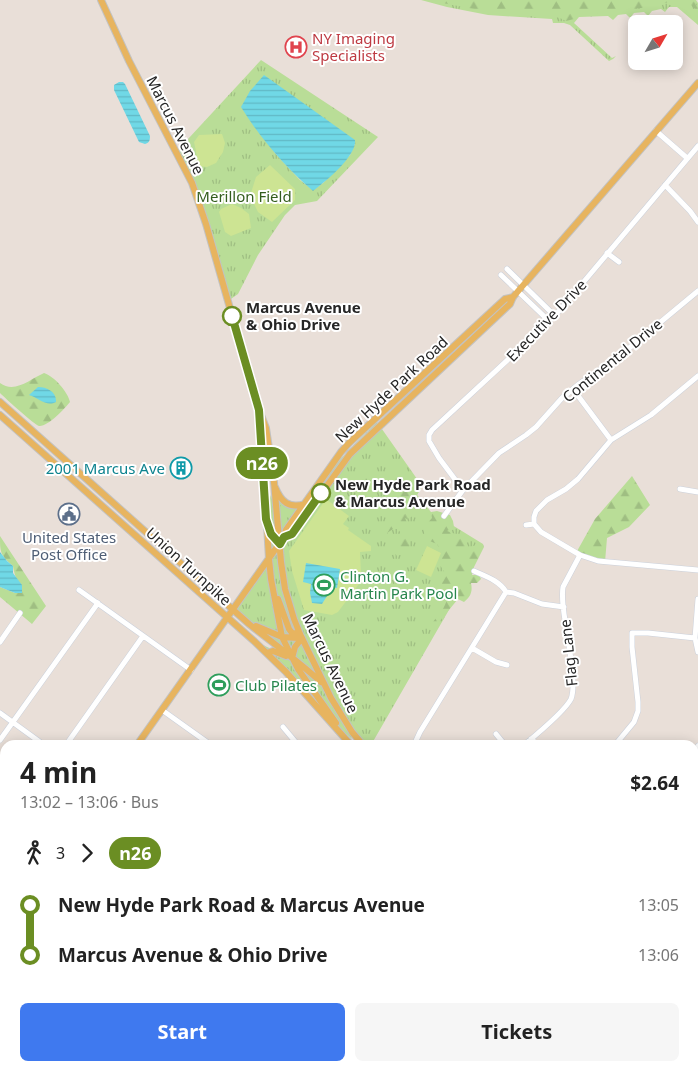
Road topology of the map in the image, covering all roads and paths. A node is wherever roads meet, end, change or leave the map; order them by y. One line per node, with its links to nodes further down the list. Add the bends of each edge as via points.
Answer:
1 (101, 0): 21 (main road, Marcus Avenue, via 128,60 192,183)
2 (698, 83): 3 (main road, New Hyde Park Road)
3 (656, 131): 5 (street); 12 (main road, New Hyde Park Road)
4 (698, 146): 5 (street, Executive Drive)
5 (687, 158): 6 (street, Executive Drive)
6 (665, 185): 7 (street); 8 (street, Executive Drive)
7 (698, 222)
8 (607, 253): 9 (street); 16 (street, Executive Drive)
9 (619, 262)
10 (507, 269): 12 (street)
11 (501, 276): 13 (street)
12 (523, 286): 13 (main road, New Hyde Park Road); 16 (street)
13 (518, 291): 15 (main road, New Hyde Park Road); 17 (street)
14 (698, 291): 19 (street, Continental Drive)
15 (513, 297): 30 (main road, New Hyde Park Road, via 505,299 349,443); 35 (main road, New Hyde Park Road, via 510,304 350,454 292,534)
16 (554, 315): 17 (street, Executive Drive)
17 (549, 321): 28 (street, Executive Drive, via 432,430 429,441)
18 (698, 376): 23 (street, via 651,415)
19 (573, 389): 23 (street); 28 (street, Continental Drive, via 536,427 499,453)
20 (0, 402): 24 (main road, Union Turnpike)
21 (259, 410): 26 (main road, Marcus Avenue, via 266,428); 32 (main road, Marcus Avenue)
22 (0, 415): 25 (main road, Union Turnpike)
23 (611, 440): 33 (street, via 578,479 536,511)
24 (44, 441): 25 (street); 47 (main road, Union Turnpike)
25 (37, 448): 49 (main road, Union Turnpike)
26 (274, 482): 30 (main road, via 277,492 289,505); 36 (main road, Marcus Avenue)
27 (680, 489): 29 (street)
28 (463, 490): 31 (street, Continental Drive)
29 (698, 492)
30 (305, 504): 35 (main road, New Hyde Park Road)
31 (444, 516)
32 (266, 519): 36 (main road, via 271,534); 38 (main road, Marcus Avenue)
33 (534, 524): 34 (street); 37 (street, via 541,532)
34 (526, 525)
35 (284, 537): 36 (main road, New Hyde Park Road)
36 (280, 544): 38 (main road, New Hyde Park Road); 52 (main road, Marcus Avenue, via 285,589)
37 (580, 555): 39 (street, via 598,561); 46 (street, Flag Lane, via 564,588)
38 (268, 559): 41 (main road, Marcus Avenue); 47 (main road, New Hyde Park Road)
39 (698, 570)
40 (474, 571): 43 (street, via 502,586)
41 (271, 579): 52 (main road, via 289,629); 53 (main road, Marcus Avenue)
42 (79, 590): 45 (street)
43 (506, 592): 46 (street, via 542,604); 56 (street)
44 (698, 599): 54 (street)
45 (98, 603): 51 (street); 65 (street)
46 (564, 607): 68 (street, Flag Lane, via 572,694 564,708)
47 (233, 610): 49 (main road, New Hyde Park Road); 50 (main road, Union Turnpike)
48 (20, 614): 55 (street)
49 (228, 617): 58 (main road, Union Turnpike); 61 (main road, New Hyde Park Road)
50 (243, 618): 53 (main road); 59 (main road, Union Turnpike)
51 (143, 636): 61 (street); 71 (street)
52 (301, 636): 53 (main road); 59 (main road); 62 (main road, Marcus Avenue)
53 (282, 637): 59 (main road, Marcus Avenue)
54 (695, 638): 57 (street); 80 (street, via 632,633 638,715)
55 (0, 642)
56 (472, 648): 60 (street); 78 (street)
57 (698, 652)
58 (267, 653): 59 (main road, via 273,651); 75 (main road, Union Turnpike)
59 (292, 658): 62 (main road, Union Turnpike); 76 (main road, Marcus Avenue)
60 (507, 665)
61 (191, 670): 63 (main road, New Hyde Park Road)
62 (324, 684): 77 (main road, Marcus Avenue, via 342,718)
63 (162, 710): 72 (main road, New Hyde Park Road); 73 (street)
64 (0, 713): 65 (street)
65 (12, 722): 69 (street); 70 (street)
66 (283, 727): 74 (street)
67 (496, 734): 79 (street)
68 (531, 739)
69 (0, 740)
70 (37, 740)
71 (70, 740)
72 (141, 740)
73 (204, 740)
74 (294, 740)
75 (348, 740)
76 (349, 740)
77 (359, 740)
78 (416, 740)
79 (501, 740)
80 (619, 740)

